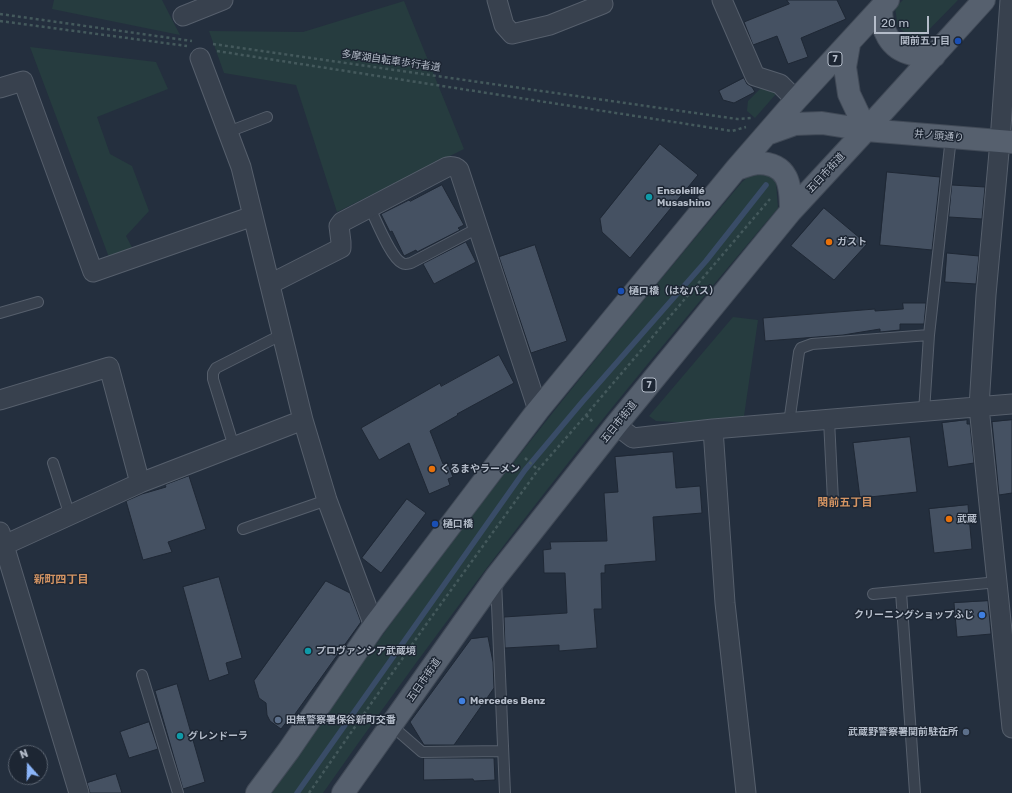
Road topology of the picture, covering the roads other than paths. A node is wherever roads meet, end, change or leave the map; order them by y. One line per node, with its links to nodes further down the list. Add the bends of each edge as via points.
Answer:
1 (223, 0): 8 (street)
2 (497, 0): 6 (street, via 504,25 512,34 550,25)
3 (722, 0): 12 (street, via 755,76 780,84)
4 (984, 0): 10 (main road, 五日市街道 / 7)
5 (1010, 0): 18 (street)
6 (605, 1)
7 (885, 4): 9 (main road, 7); 10 (main road, via 884,32 890,41 911,54)
8 (193, 35): 15 (street)
9 (849, 44): 12 (main road, 7); 14 (main road, via 845,67 849,94)
10 (934, 56): 14 (main road, 五日市街道 / 7)
11 (0, 88): 22 (street, via 23,81 94,272)
12 (796, 100): 16 (main road, 7)
13 (267, 117): 15 (lane)
14 (866, 130): 16 (main road, 井ノ頭通り, via 822,123 795,124); 17 (main road, 井ノ頭通り); 21 (main road, 五日市街道 / 7)
15 (228, 132): 22 (street, via 241,167)
16 (766, 134): 19 (main road, 7)
17 (951, 137): 18 (main road, 井ノ頭通り); 28 (lane)
18 (1006, 141): 31 (street, via 986,295)
19 (736, 169): 21 (main road, via 756,163 777,167 789,184); 32 (main road, 7)
20 (370, 208): 23 (lane, via 392,252 405,264); 23 (street, via 452,166 459,170); 24 (street, via 342,222 339,226 340,248)
21 (791, 211): 37 (main road, 五日市街道 / 7)
22 (253, 216): 24 (street)
23 (478, 228): 32 (street)
24 (270, 284): 27 (street)
25 (38, 302): 26 (lane)
26 (0, 313)
27 (281, 335): 34 (street); 39 (lane, via 216,368 213,374)
28 (929, 335): 33 (lane); 36 (lane, via 812,344 801,348)
29 (0, 400): 41 (street, via 109,367)
30 (1012, 404): 31 (street)
31 (978, 407): 33 (street); 48 (street)
32 (538, 410): 51 (main road, 7)
33 (924, 412): 35 (street)
34 (303, 420): 39 (street); 42 (street)
35 (829, 420): 36 (street); 43 (lane)
36 (789, 423): 38 (street)
37 (616, 425): 38 (street, via 633,438); 47 (main road, 五日市街道 / 7)
38 (713, 429): 61 (street, via 725,603)
39 (234, 447): 41 (street)
40 (53, 463): 44 (lane)
41 (140, 483): 44 (street)
42 (327, 500): 45 (lane); 51 (street)
43 (833, 501)
44 (70, 516): 46 (street)
45 (242, 530)
46 (1, 541): 56 (street)
47 (496, 577): 54 (main road, 五日市街道 / 7); 55 (lane)
48 (998, 582): 49 (lane); 53 (street)
49 (901, 592): 50 (lane); 62 (lane)
50 (873, 594)
51 (374, 626): 58 (main road, 7)
52 (142, 675): 57 (lane)
53 (1012, 719)
54 (392, 726): 55 (lane, via 422,752); 59 (main road, 五日市街道 / 7)
55 (503, 751): 60 (lane)
56 (79, 793)
57 (178, 793)
58 (257, 793)
59 (343, 793)
60 (505, 793)
61 (746, 793)
62 (915, 793)

